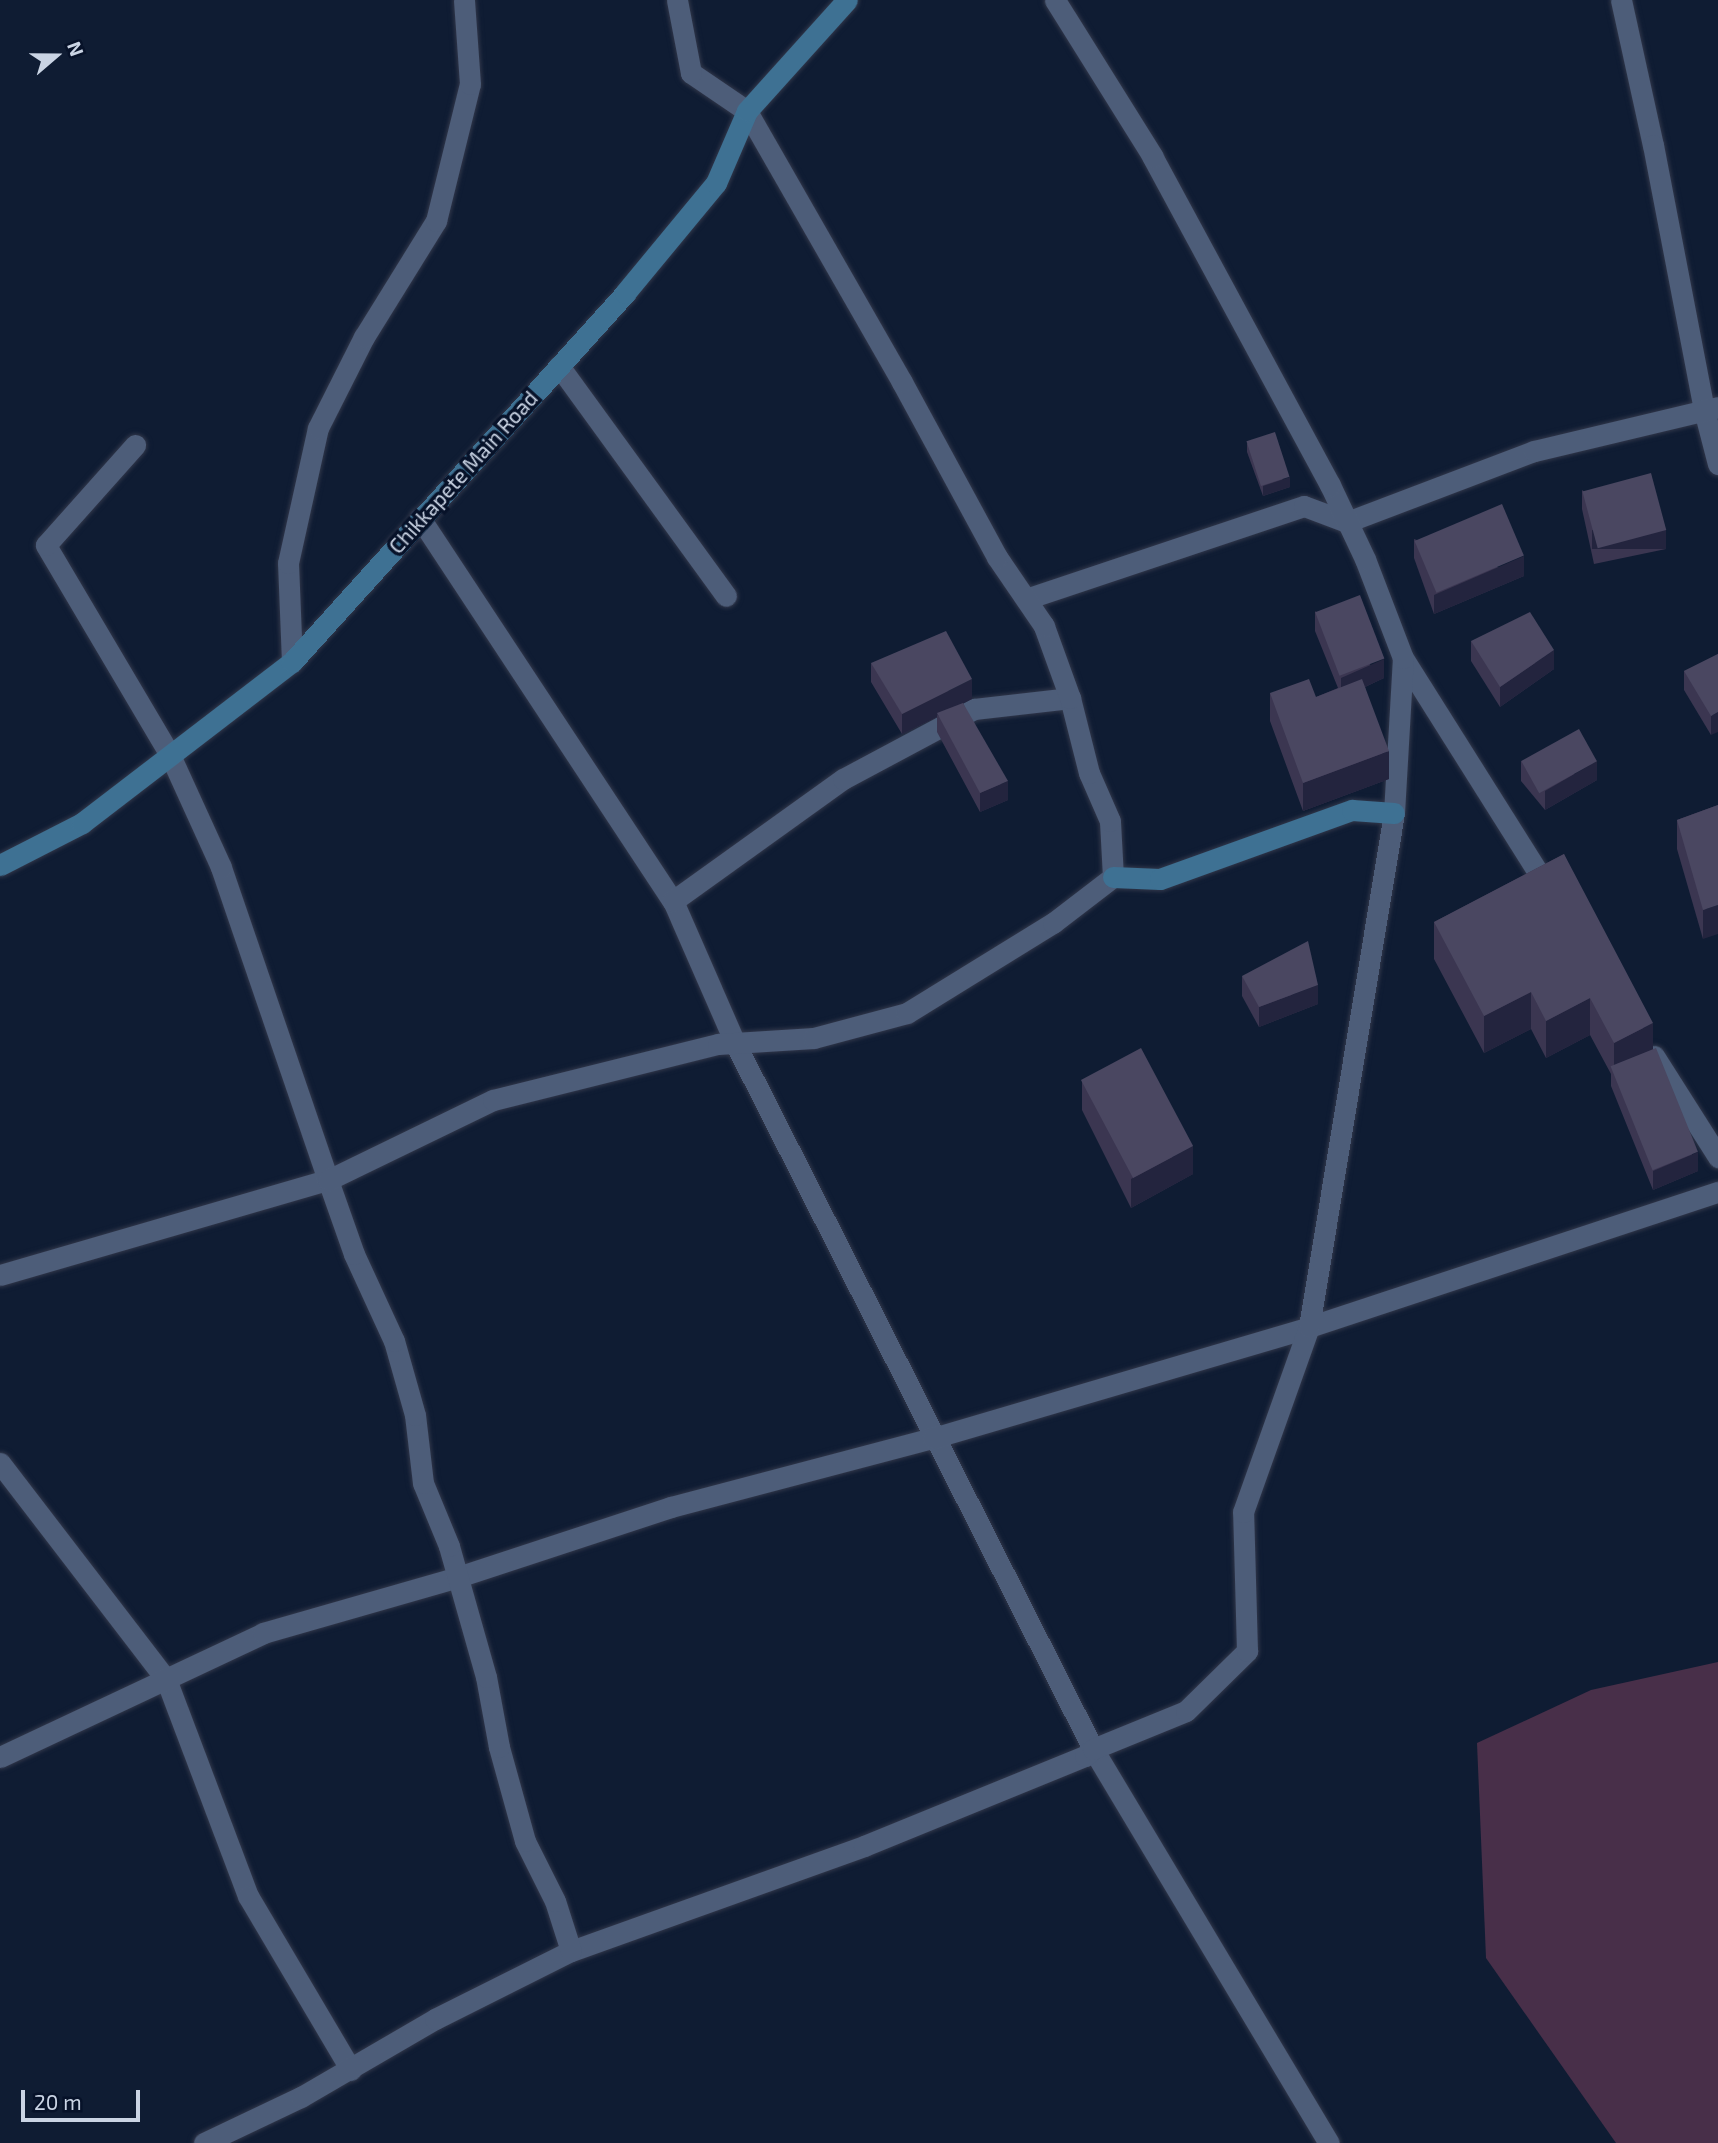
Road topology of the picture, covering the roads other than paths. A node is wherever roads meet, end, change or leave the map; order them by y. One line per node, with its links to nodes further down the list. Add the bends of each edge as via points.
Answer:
1 (464, 0): 16 (street, via 470,84 436,221 364,337 318,428 288,563)
2 (677, 0): 6 (street, via 691,73)
3 (847, 0): 6 (street, Chikkapete Main Road)
4 (1055, 0): 12 (street, via 1153,157)
5 (1621, 0): 8 (street)
6 (747, 111): 7 (street, Chikkapete Main Road, via 716,183); 14 (street, via 997,557)
7 (559, 366): 11 (street, Chikkapete Main Road); 13 (street)
8 (1711, 409): 10 (street); 12 (street, via 1534,451)
9 (135, 445): 18 (street, via 46,545)
10 (1718, 464)
11 (421, 518): 16 (street, Chikkapete Main Road); 22 (street)
12 (1347, 522): 14 (street, via 1304,506); 15 (street)
13 (726, 596)
14 (1026, 599): 17 (street, via 1044,626)
15 (1403, 658): 19 (street); 23 (street)
16 (292, 662): 18 (street, Chikkapete Main Road)
17 (1070, 698): 21 (street, via 1089,773 1110,821); 22 (street, via 974,709 843,779)
18 (170, 755): 20 (street, Chikkapete Main Road, via 82,823); 27 (street, via 221,867)
19 (1394, 813): 21 (street, via 1352,810 1160,879); 30 (street)
20 (0, 865)
21 (1113, 877): 25 (street, via 1053,923 906,1013 814,1038)
22 (673, 901): 25 (street)
23 (1564, 913)
24 (1645, 1041): 26 (street)
25 (735, 1043): 27 (street, via 494,1100); 31 (street)
26 (1718, 1157)
27 (328, 1180): 29 (street); 33 (street, via 354,1254 394,1342 415,1415 423,1483)
28 (1718, 1192): 30 (street)
29 (0, 1275)
30 (1309, 1327): 31 (street); 35 (street, via 1243,1512 1247,1651 1186,1711)
31 (933, 1438): 33 (street, via 671,1507); 35 (street)
32 (0, 1464): 34 (street)
33 (457, 1577): 34 (street, via 263,1633); 37 (street, via 525,1841 555,1901)
34 (166, 1679): 36 (street); 38 (street, via 248,1896)
35 (1093, 1749): 37 (street, via 864,1846); 40 (street)
36 (0, 1757)
37 (571, 1951): 38 (street, via 435,2019)
38 (351, 2070): 39 (street)
39 (204, 2143)
40 (1329, 2143)

